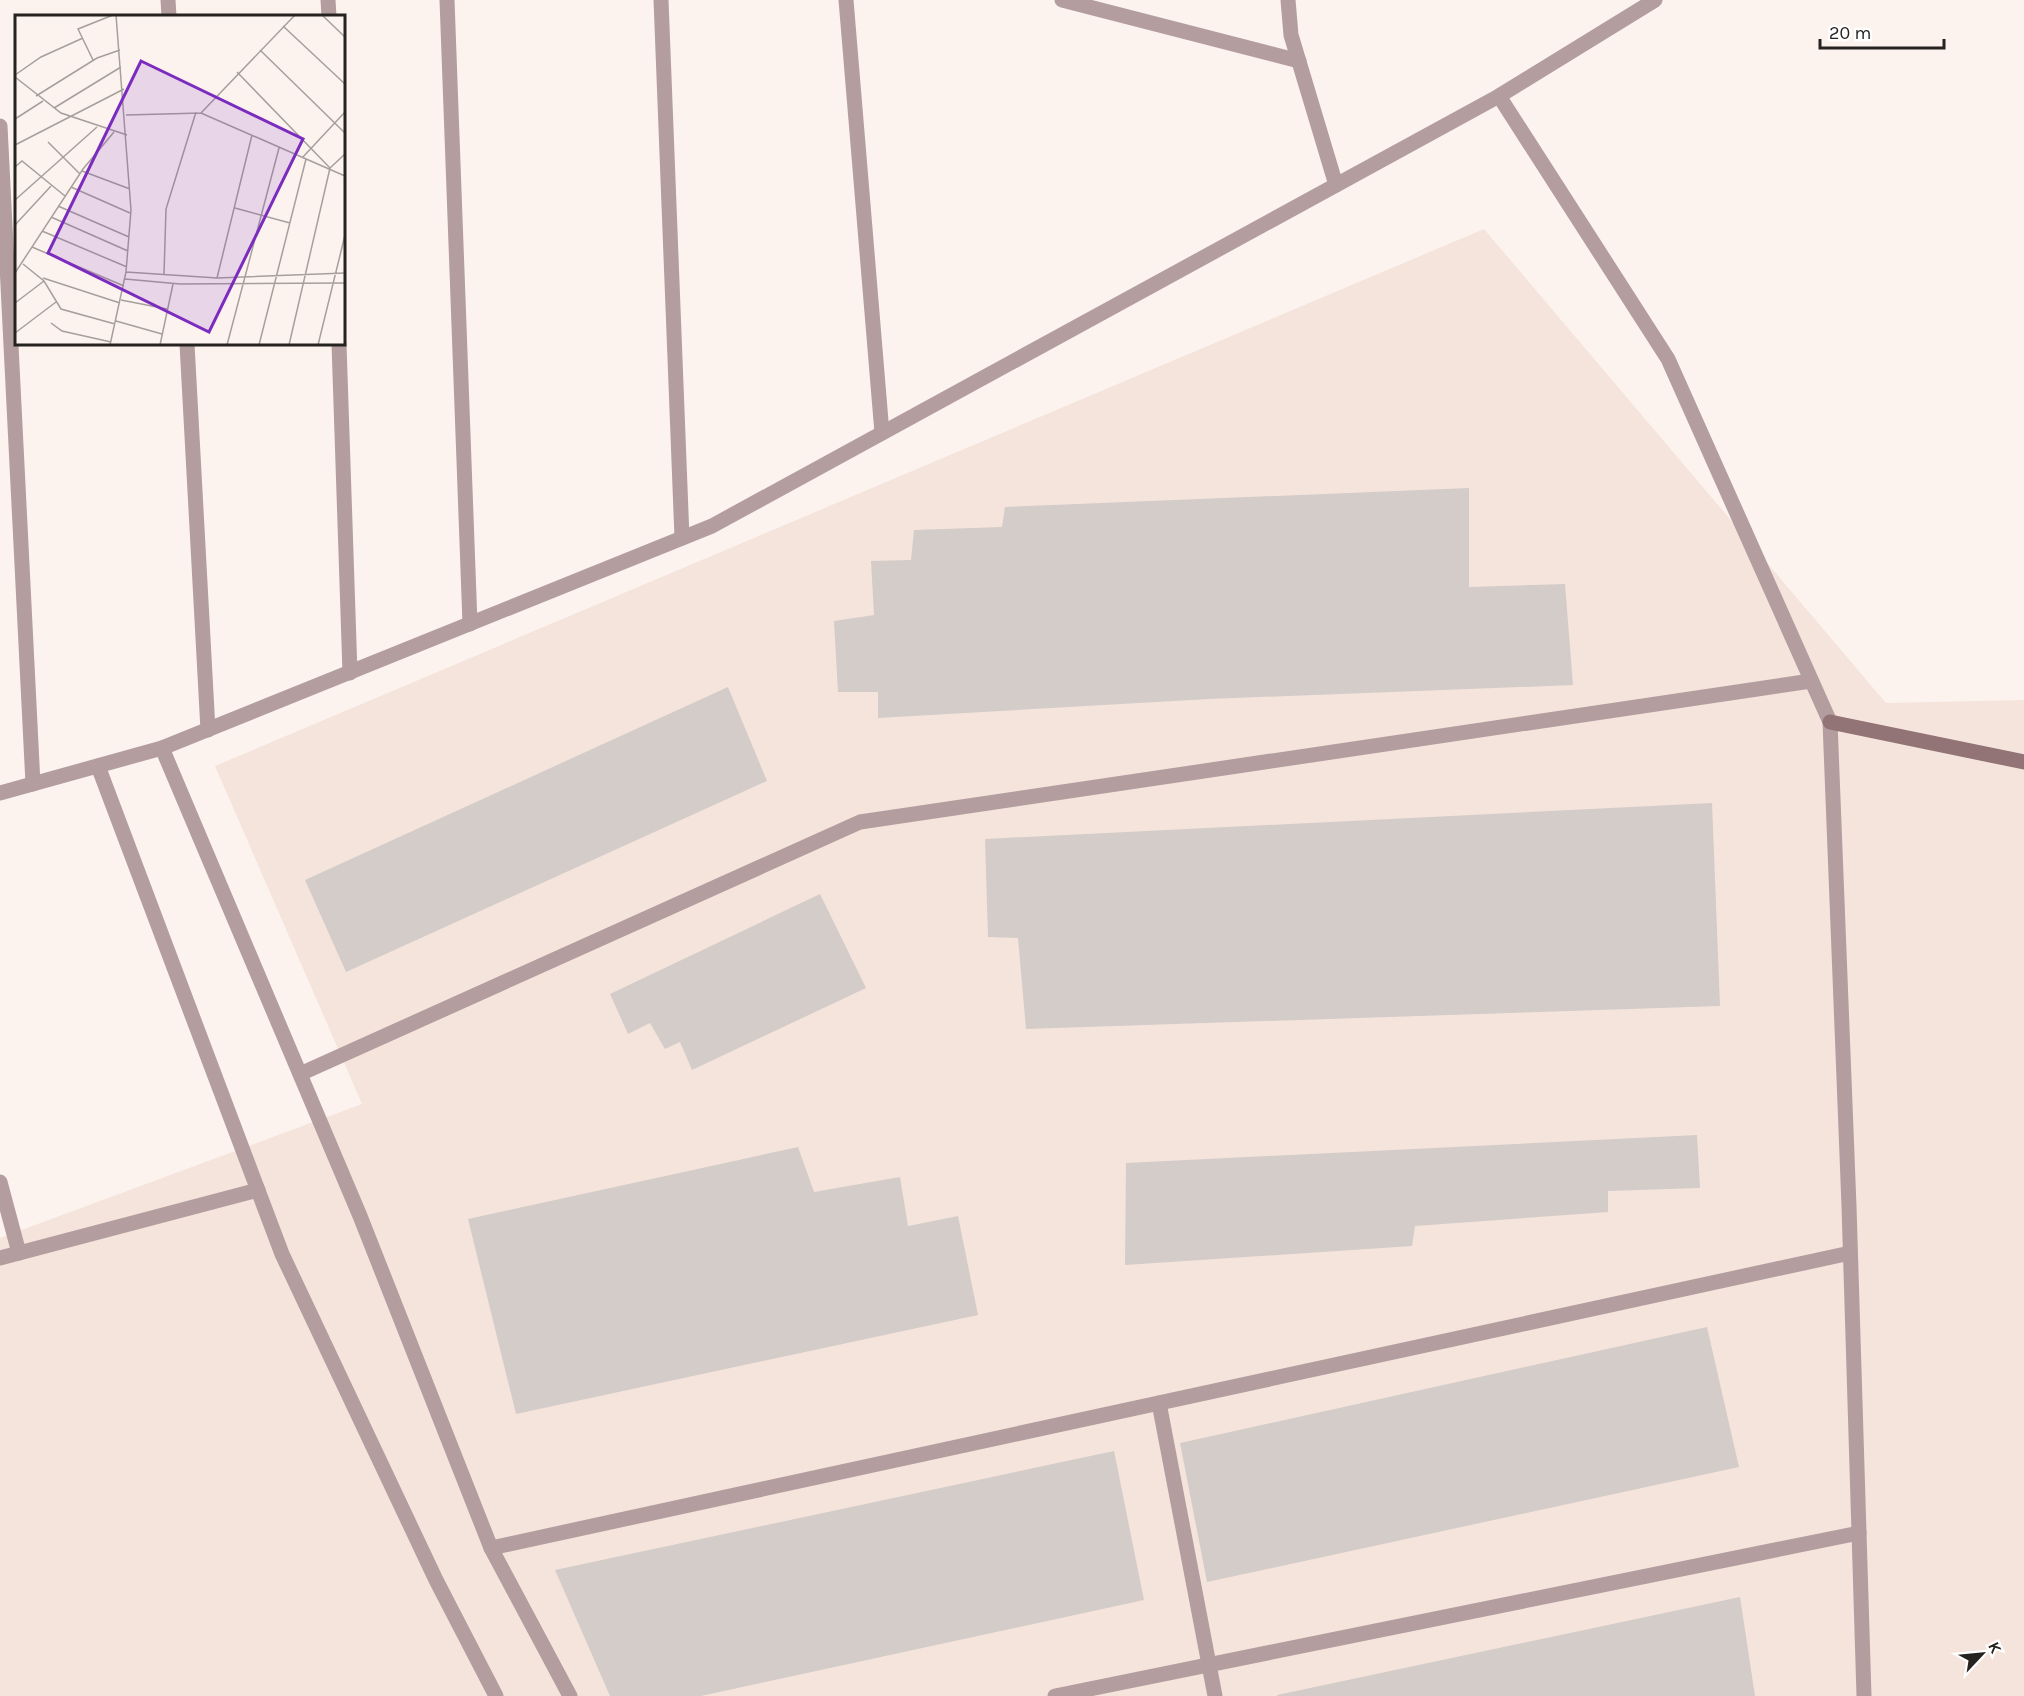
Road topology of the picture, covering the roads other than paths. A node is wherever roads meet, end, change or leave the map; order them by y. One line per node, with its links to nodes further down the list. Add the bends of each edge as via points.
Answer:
1 (168, 0): 9 (street)
2 (328, 0): 10 (street)
3 (447, 0): 19 (street)
4 (661, 0): 18 (street)
5 (846, 0): 17 (street)
6 (1062, 0): 11 (street)
7 (1288, 0): 11 (street, via 1291,35)
8 (1655, 0): 12 (street)
9 (169, 15)
10 (329, 15)
11 (1299, 61): 14 (street)
12 (1499, 96): 14 (street); 21 (street, via 1668,359)
13 (0, 126): 27 (street)
14 (1336, 185): 17 (street)
15 (187, 345): 23 (street)
16 (339, 345): 20 (street)
17 (882, 433): 18 (street, via 712,526)
18 (682, 538): 19 (street)
19 (470, 624): 20 (street)
20 (350, 673): 23 (street)
21 (1811, 681): 22 (street); 29 (street, via 860,822)
22 (1830, 722): 25 (main road); 32 (street)
23 (208, 730): 24 (street)
24 (162, 748): 26 (street); 29 (street)
25 (2024, 762)
26 (99, 766): 27 (street); 31 (street)
27 (33, 784): 28 (street)
28 (0, 793)
29 (300, 1074): 37 (street)
30 (0, 1182): 33 (street)
31 (258, 1190): 33 (street); 39 (street, via 282,1254 436,1580)
32 (1850, 1252): 35 (street); 36 (street)
33 (19, 1253): 34 (street)
34 (0, 1258)
35 (1159, 1403): 37 (street); 38 (street)
36 (1859, 1533): 38 (street); 43 (street)
37 (491, 1548): 40 (street)
38 (1209, 1665): 41 (street); 42 (street)
39 (496, 1696)
40 (570, 1696)
41 (1055, 1696)
42 (1215, 1696)
43 (1864, 1696)

